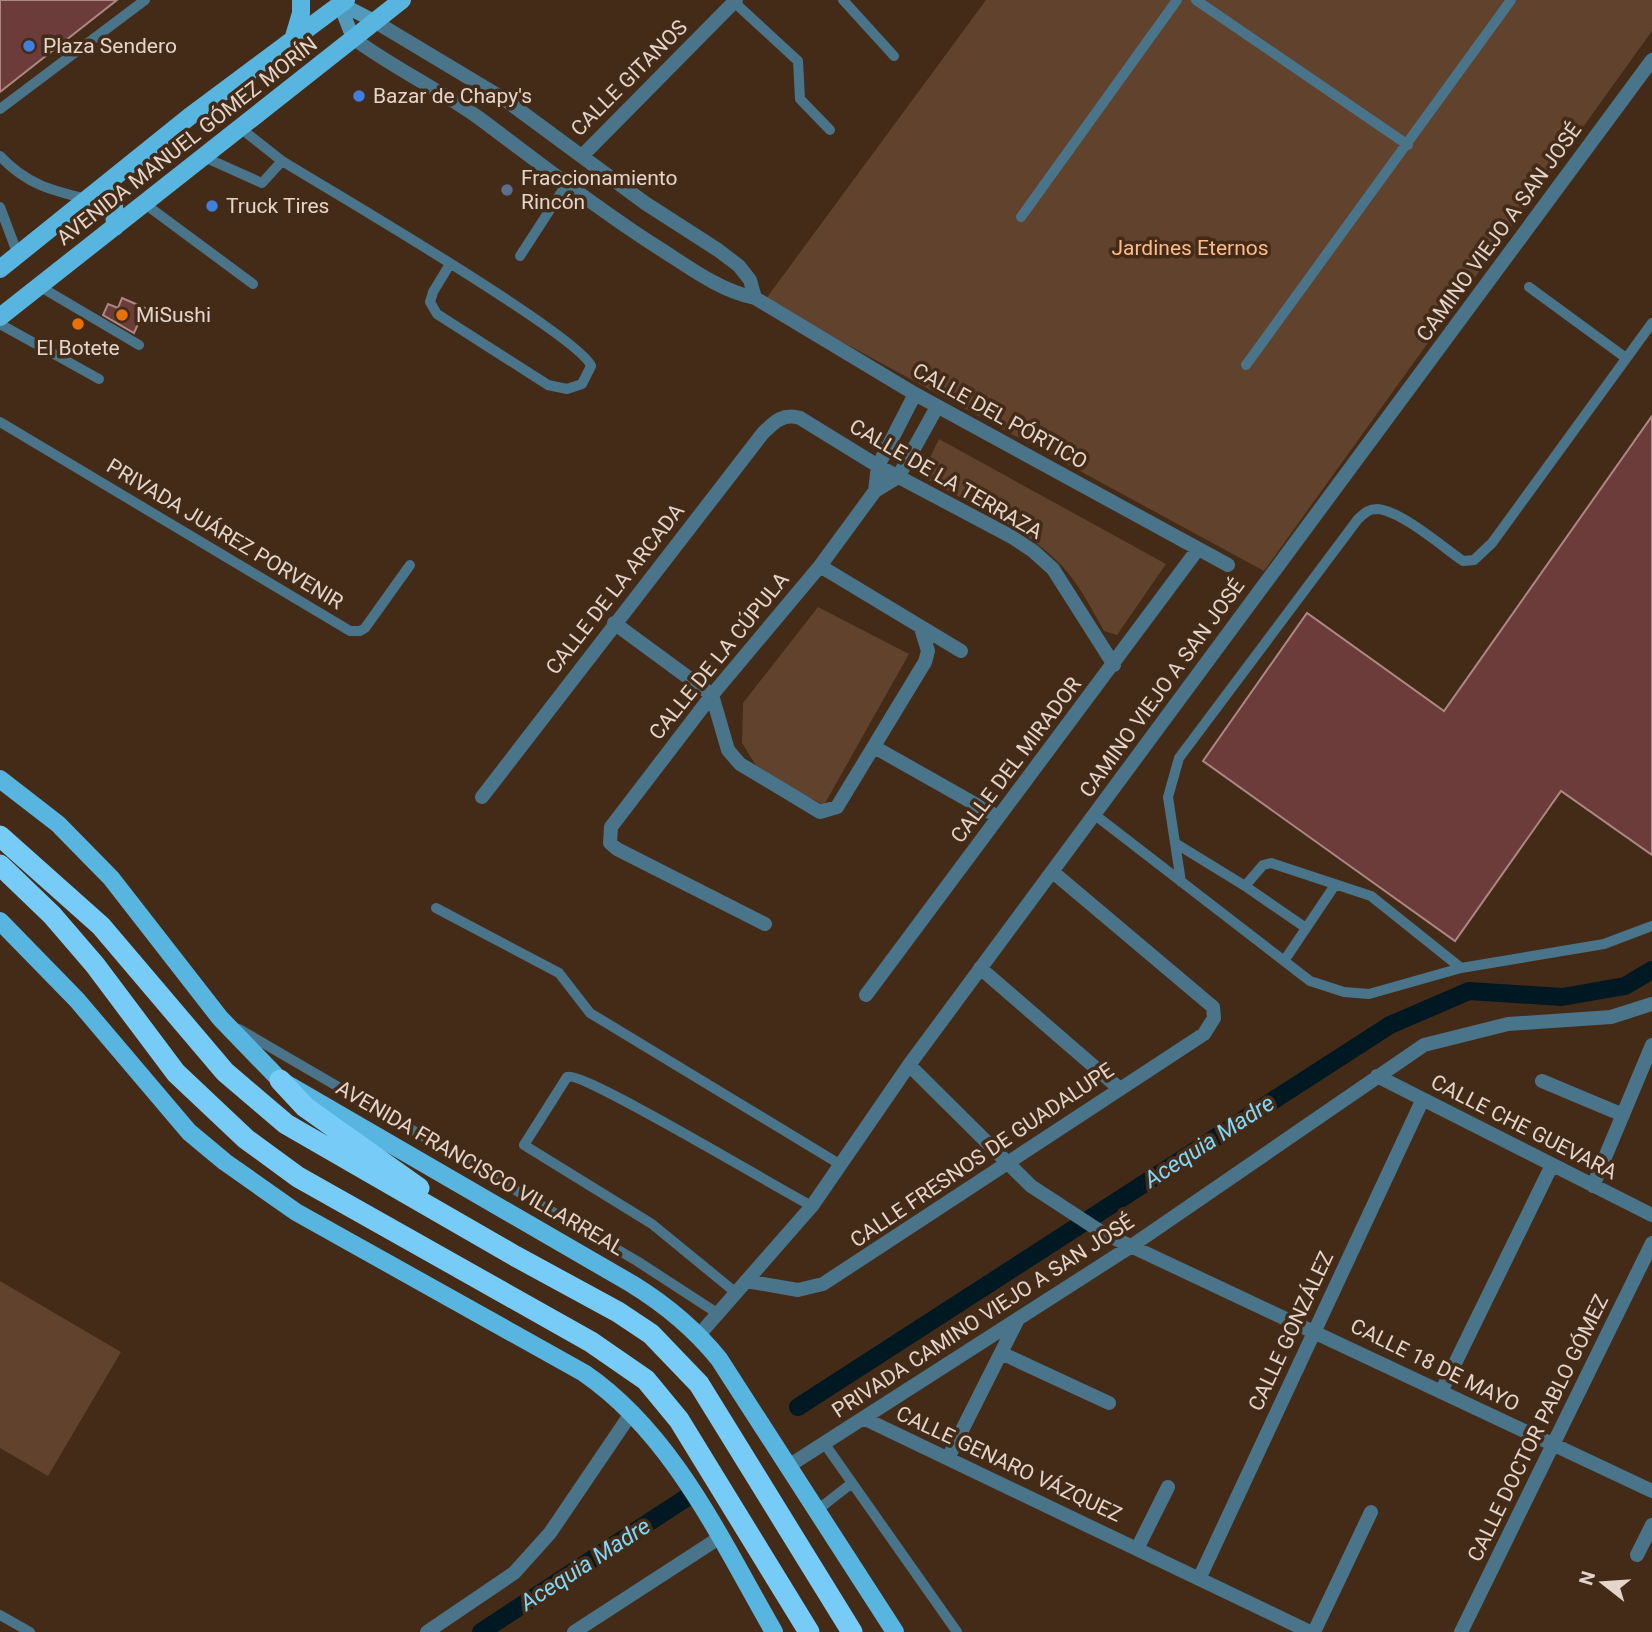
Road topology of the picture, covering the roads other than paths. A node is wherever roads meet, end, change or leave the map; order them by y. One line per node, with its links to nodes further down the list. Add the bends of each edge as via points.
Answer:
1 (145, 0): 15 (lane)
2 (301, 0): 12 (main road)
3 (402, 0): 10 (main road, AVENIDA MANUEL GÓMEZ MORÍN)
4 (843, 0): 13 (lane)
5 (1178, 0): 28 (lane)
6 (1196, 0): 18 (lane)
7 (1511, 0): 18 (lane)
8 (342, 1): 10 (street); 11 (street); 12 (main road, AVENIDA MANUEL GÓMEZ MORÍN)
9 (735, 1): 17 (lane, via 798,61 800,99); 20 (street, CALLE GITANOS)
10 (374, 21): 11 (main road, AVENIDA MANUEL GÓMEZ MORÍN); 20 (street, via 504,99)
11 (353, 38): 16 (main road, AVENIDA MANUEL GÓMEZ MORÍN); 23 (street, CALLE DEL PÓRTICO, via 476,116)
12 (293, 40): 24 (main road, AVENIDA MANUEL GÓMEZ MORÍN)
13 (894, 56)
14 (1652, 60): 64 (street, CAMINO VIEJO A SAN JOSÉ)
15 (0, 109)
16 (239, 127): 21 (main road, AVENIDA MANUEL GÓMEZ MORÍN); 22 (lane)
17 (830, 130)
18 (1408, 145): 43 (lane)
19 (0, 156): 25 (lane, via 27,181)
20 (582, 156): 37 (street, via 740,266 750,279)
21 (204, 158): 22 (lane, via 262,183); 26 (main road, AVENIDA MANUEL GÓMEZ MORÍN)
22 (282, 160): 32 (lane)
23 (566, 184): 31 (lane); 37 (street, CALLE DEL PÓRTICO, via 700,275)
24 (104, 187): 25 (main road, AVENIDA MANUEL GÓMEZ MORÍN); 29 (main road, via 114,205)
25 (89, 199): 30 (main road, AVENIDA MANUEL GÓMEZ MORÍN)
26 (145, 204): 29 (main road, AVENIDA MANUEL GÓMEZ MORÍN); 34 (lane)
27 (0, 207): 30 (lane)
28 (1021, 218)
29 (115, 227): 35 (main road, AVENIDA MANUEL GÓMEZ MORÍN)
30 (18, 255): 33 (main road, AVENIDA MANUEL GÓMEZ MORÍN)
31 (520, 256)
32 (450, 264): 32 (lane, via 574,345 591,366 582,384 567,389 548,386 437,314 430,302)
33 (0, 269)
34 (253, 284)
35 (39, 286): 38 (main road, AVENIDA MANUEL GÓMEZ MORÍN); 41 (lane)
36 (1529, 286): 42 (lane)
37 (755, 298): 45 (street, CALLE DEL PÓRTICO)
38 (0, 317)
39 (1652, 323): 42 (lane)
40 (0, 324): 44 (lane)
41 (139, 345)
42 (1626, 358): 67 (lane, via 1492,542 1474,560 1463,561 1380,509 1368,510 1358,519 1179,758 1168,797)
43 (1247, 365)
44 (99, 379)
45 (915, 394): 46 (street, CALLE DEL PÓRTICO); 49 (street, CALLE DE LA CÚPULA)
46 (937, 407): 50 (street, CALLE DE LA CÚPULA); 52 (street, CALLE DEL PÓRTICO)
47 (789, 415): 49 (street, CALLE DE LA TERRAZA); 56 (street, CALLE DE LA ARCADA, via 763,433)
48 (0, 422): 53 (lane, PRIVADA JUÁREZ PORVENIR, via 349,631 365,628)
49 (878, 466): 50 (street, CALLE DE LA TERRAZA); 51 (street, CALLE DE LA CÚPULA)
50 (898, 477): 51 (street, CALLE DE LA CÚPULA); 59 (street, CALLE DE LA TERRAZA, via 1033,551 1053,569)
51 (875, 491): 55 (street, CALLE DE LA CÚPULA)
52 (1198, 549): 54 (street, CALLE DEL PÓRTICO); 59 (street, CALLE DEL MIRADOR)
53 (410, 565)
54 (1228, 565)
55 (820, 566): 57 (street); 60 (street, CALLE DE LA CÚPULA)
56 (614, 623): 60 (street); 63 (street, CALLE DE LA ARCADA)
57 (921, 628): 58 (street); 61 (street, via 928,651 925,662)
58 (961, 651)
59 (1114, 664): 65 (street, CALLE DEL MIRADOR)
60 (712, 695): 61 (street, via 728,750 740,764 820,812 837,807); 75 (street, CALLE DE LA CÚPULA, via 615,818 610,843)
61 (876, 748): 65 (street)
62 (0, 779): 83 (main road, AVENIDA FRANCISCO VILLARREAL, via 58,824 111,878)
63 (482, 797)
64 (1095, 815): 69 (street, CAMINO VIEJO A SAN JOSÉ); 70 (lane)
65 (998, 817): 81 (street, CALLE DEL MIRADOR)
66 (0, 836): 100 (highway, via 101,926 192,1036 255,1099 316,1143)
67 (1175, 842): 70 (lane); 72 (lane)
68 (0, 865): 130 (highway, via 95,965 176,1073 246,1139 308,1184 591,1342 646,1380 679,1420)
69 (1054, 873): 79 (street, CAMINO VIEJO A SAN JOSÉ); 89 (street, CALLE FRESNOS DE GUADALUPE, via 1213,1007 1214,1018 1204,1034)
70 (1181, 882): 78 (lane)
71 (1335, 885): 72 (lane, via 1271,863 1263,865); 77 (lane); 80 (lane, via 1371,896)
72 (1245, 886): 77 (lane)
73 (436, 908): 93 (lane, via 559,973 590,1013)
74 (0, 921): 109 (main road, via 77,1000 189,1132 225,1162 296,1212 584,1373)
75 (765, 924)
76 (1652, 926): 80 (lane, via 1604,944)
77 (1306, 928): 78 (lane)
78 (1284, 961): 80 (lane, via 1328,989 1369,994)
79 (981, 968): 85 (street, CAMINO VIEJO A SAN JOSÉ); 89 (street)
80 (1461, 968)
81 (866, 995)
82 (1652, 1004): 86 (street, PRIVADA CAMINO VIEJO A SAN JOSÉ, via 1611,1017 1508,1024 1469,1032 1424,1045)
83 (220, 1018): 87 (main road, AVENIDA FRANCISCO VILLARREAL); 102 (lane, via 637,1261)
84 (1652, 1045): 91 (street)
85 (909, 1065): 92 (street, CALLE 18 DE MAYO); 93 (street, CAMINO VIEJO A SAN JOSÉ)
86 (1377, 1076): 90 (street, CALLE CHE GUEVARA); 99 (street, PRIVADA CAMINO VIEJO A SAN JOSÉ)
87 (280, 1080): 100 (highway, via 305,1107); 105 (main road, AVENIDA FRANCISCO VILLARREAL, via 632,1284)
88 (1542, 1081): 91 (street)
89 (1120, 1088): 92 (street, CALLE FRESNOS DE GUADALUPE)
90 (1422, 1101): 94 (street, CALLE CHE GUEVARA); 104 (street, CALLE GONZÁLEZ)
91 (1623, 1115): 95 (street)
92 (1010, 1163): 99 (street, CALLE 18 DE MAYO, via 1031,1186 1075,1217); 101 (street, CALLE FRESNOS DE GUADALUPE, via 823,1284 798,1290)
93 (841, 1165): 96 (street, CAMINO VIEJO A SAN JOSÉ)
94 (1552, 1165): 95 (street, CALLE CHE GUEVARA); 107 (street)
95 (1593, 1186): 97 (street, CALLE CHE GUEVARA)
96 (812, 1206): 101 (street, CAMINO VIEJO A SAN JOSÉ); 101 (lane, via 579,1076 567,1077 524,1145)
97 (1652, 1215)
98 (1652, 1243): 112 (street, CALLE DOCTOR PABLO GÓMEZ)
99 (1130, 1247): 103 (street, PRIVADA CAMINO VIEJO A SAN JOSÉ); 104 (street, CALLE 18 DE MAYO)
100 (515, 1256): 131 (highway, via 618,1312 676,1357 699,1384)
101 (741, 1286): 102 (street, CAMINO VIEJO A SAN JOSÉ)
102 (717, 1313): 105 (street, CAMINO VIEJO A SAN JOSÉ)
103 (1018, 1318): 106 (street); 110 (street, PRIVADA CAMINO VIEJO A SAN JOSÉ)
104 (1315, 1330): 107 (street, CALLE 18 DE MAYO); 124 (street, CALLE GONZÁLEZ)
105 (699, 1335): 114 (main road, AVENIDA FRANCISCO VILLARREAL)
106 (1001, 1353): 108 (street); 113 (street)
107 (1441, 1392): 112 (street, CALLE 18 DE MAYO)
108 (1108, 1403)
109 (632, 1412): 121 (main road, via 671,1458); 127 (street, via 550,1533 514,1573)
110 (863, 1418): 111 (street, PRIVADA CAMINO VIEJO A SAN JOSÉ); 113 (street, CALLE GENARO VÁZQUEZ)
111 (824, 1444): 114 (street, PRIVADA CAMINO VIEJO A SAN JOSÉ); 115 (lane)
112 (1555, 1446): 117 (street, CALLE 18 DE MAYO); 135 (street, CALLE DOCTOR PABLO GÓMEZ)
113 (948, 1458): 122 (street, CALLE GENARO VÁZQUEZ)
114 (787, 1467): 118 (main road, AVENIDA FRANCISCO VILLARREAL)
115 (852, 1483): 118 (lane); 133 (lane)
116 (1168, 1487): 122 (street, CALLE GENARO VÁZQUEZ)
117 (1652, 1491)
118 (816, 1511): 132 (main road, AVENIDA FRANCISCO VILLARREAL)
119 (1371, 1512): 134 (street)
120 (1652, 1525): 123 (street)
121 (719, 1538): 128 (street); 129 (main road)
122 (1137, 1549): 124 (street, CALLE GENARO VÁZQUEZ)
123 (1637, 1555)
124 (1199, 1578): 134 (street, CALLE GENARO VÁZQUEZ)
125 (0, 1615): 126 (lane)
126 (30, 1632)
127 (427, 1632)
128 (574, 1632)
129 (774, 1632)
130 (809, 1632)
131 (852, 1632)
132 (895, 1632)
133 (957, 1632)
134 (1312, 1632)
135 (1461, 1632)

